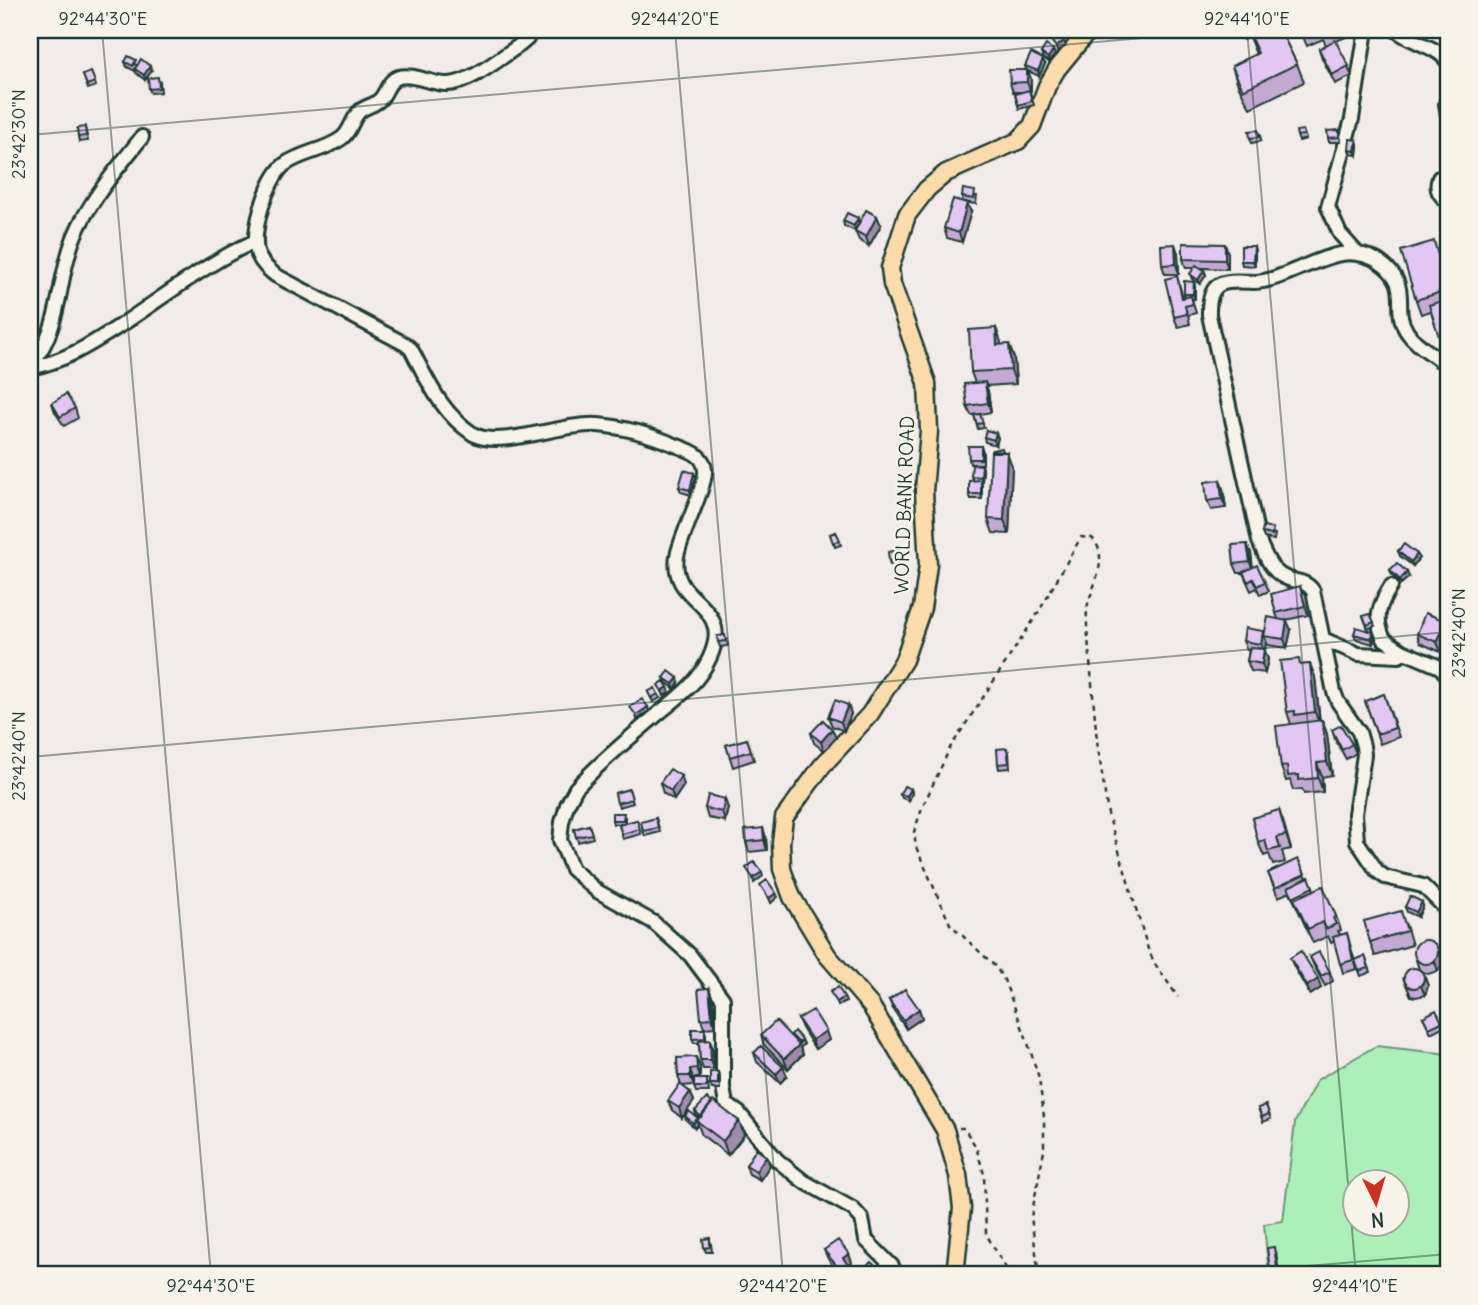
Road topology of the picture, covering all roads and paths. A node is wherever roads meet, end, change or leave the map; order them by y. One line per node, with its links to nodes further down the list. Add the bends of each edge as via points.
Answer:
1 (531, 30): 11 (street, via 520,45 467,80 444,85 398,77 375,104 359,111 342,138 285,164 276,174)
2 (1089, 30): 21 (main road, WORLD BANK ROAD, via 1057,68 1032,126 1018,141 946,173 907,215 890,268 927,383 924,491 928,565 922,607 904,660 870,714 822,766 784,818 782,869 792,897 827,955 871,1006)
3 (1366, 30): 12 (street, via 1355,107 1328,207 1340,234)
4 (1396, 30): 5 (street)
5 (1448, 62)
6 (1448, 96): 7 (street)
7 (1448, 116)
8 (142, 136): 13 (street, via 93,200 75,235 51,329)
9 (1448, 175): 10 (street, via 1436,185)
10 (1448, 202)
11 (256, 241): 13 (street, via 86,347); 22 (street, via 264,266 275,275 411,349 436,398 474,434 506,438 597,425 658,438 702,459 705,475 686,525 677,571 687,593 710,615 715,626 713,648 692,685 576,788 567,805 560,840 572,869 597,891 653,922 690,955 723,999 726,1104 739,1112 777,1160 803,1181 853,1209 862,1219 866,1240)
12 (1357, 253): 14 (street, via 1371,257 1395,275 1409,335); 16 (street, via 1315,261 1263,281 1228,281 1219,284 1209,302 1259,541 1280,575 1303,582 1313,591)
13 (30, 367)
14 (1448, 367)
15 (1391, 586): 17 (street, via 1379,605 1378,619 1384,639)
16 (1323, 639): 17 (street, via 1359,654 1391,657); 19 (street, via 1334,692 1363,746 1355,814 1357,841 1377,871 1423,887)
17 (1402, 651): 18 (street, via 1440,667)
18 (1448, 676)
19 (1448, 911)
20 (1178, 997): 25 (path, via 1149,949 1108,814 1087,627 1099,550 1092,538 1080,537 1038,614 950,748 914,832 916,847 950,924 1004,980 1039,1078 1044,1151 1031,1217)
21 (945, 1130): 23 (main road, WORLD BANK ROAD, via 962,1208); 24 (path, via 964,1128 976,1147 984,1174 986,1234)
22 (896, 1275)
23 (955, 1275)
24 (1010, 1275)
25 (1039, 1275)

